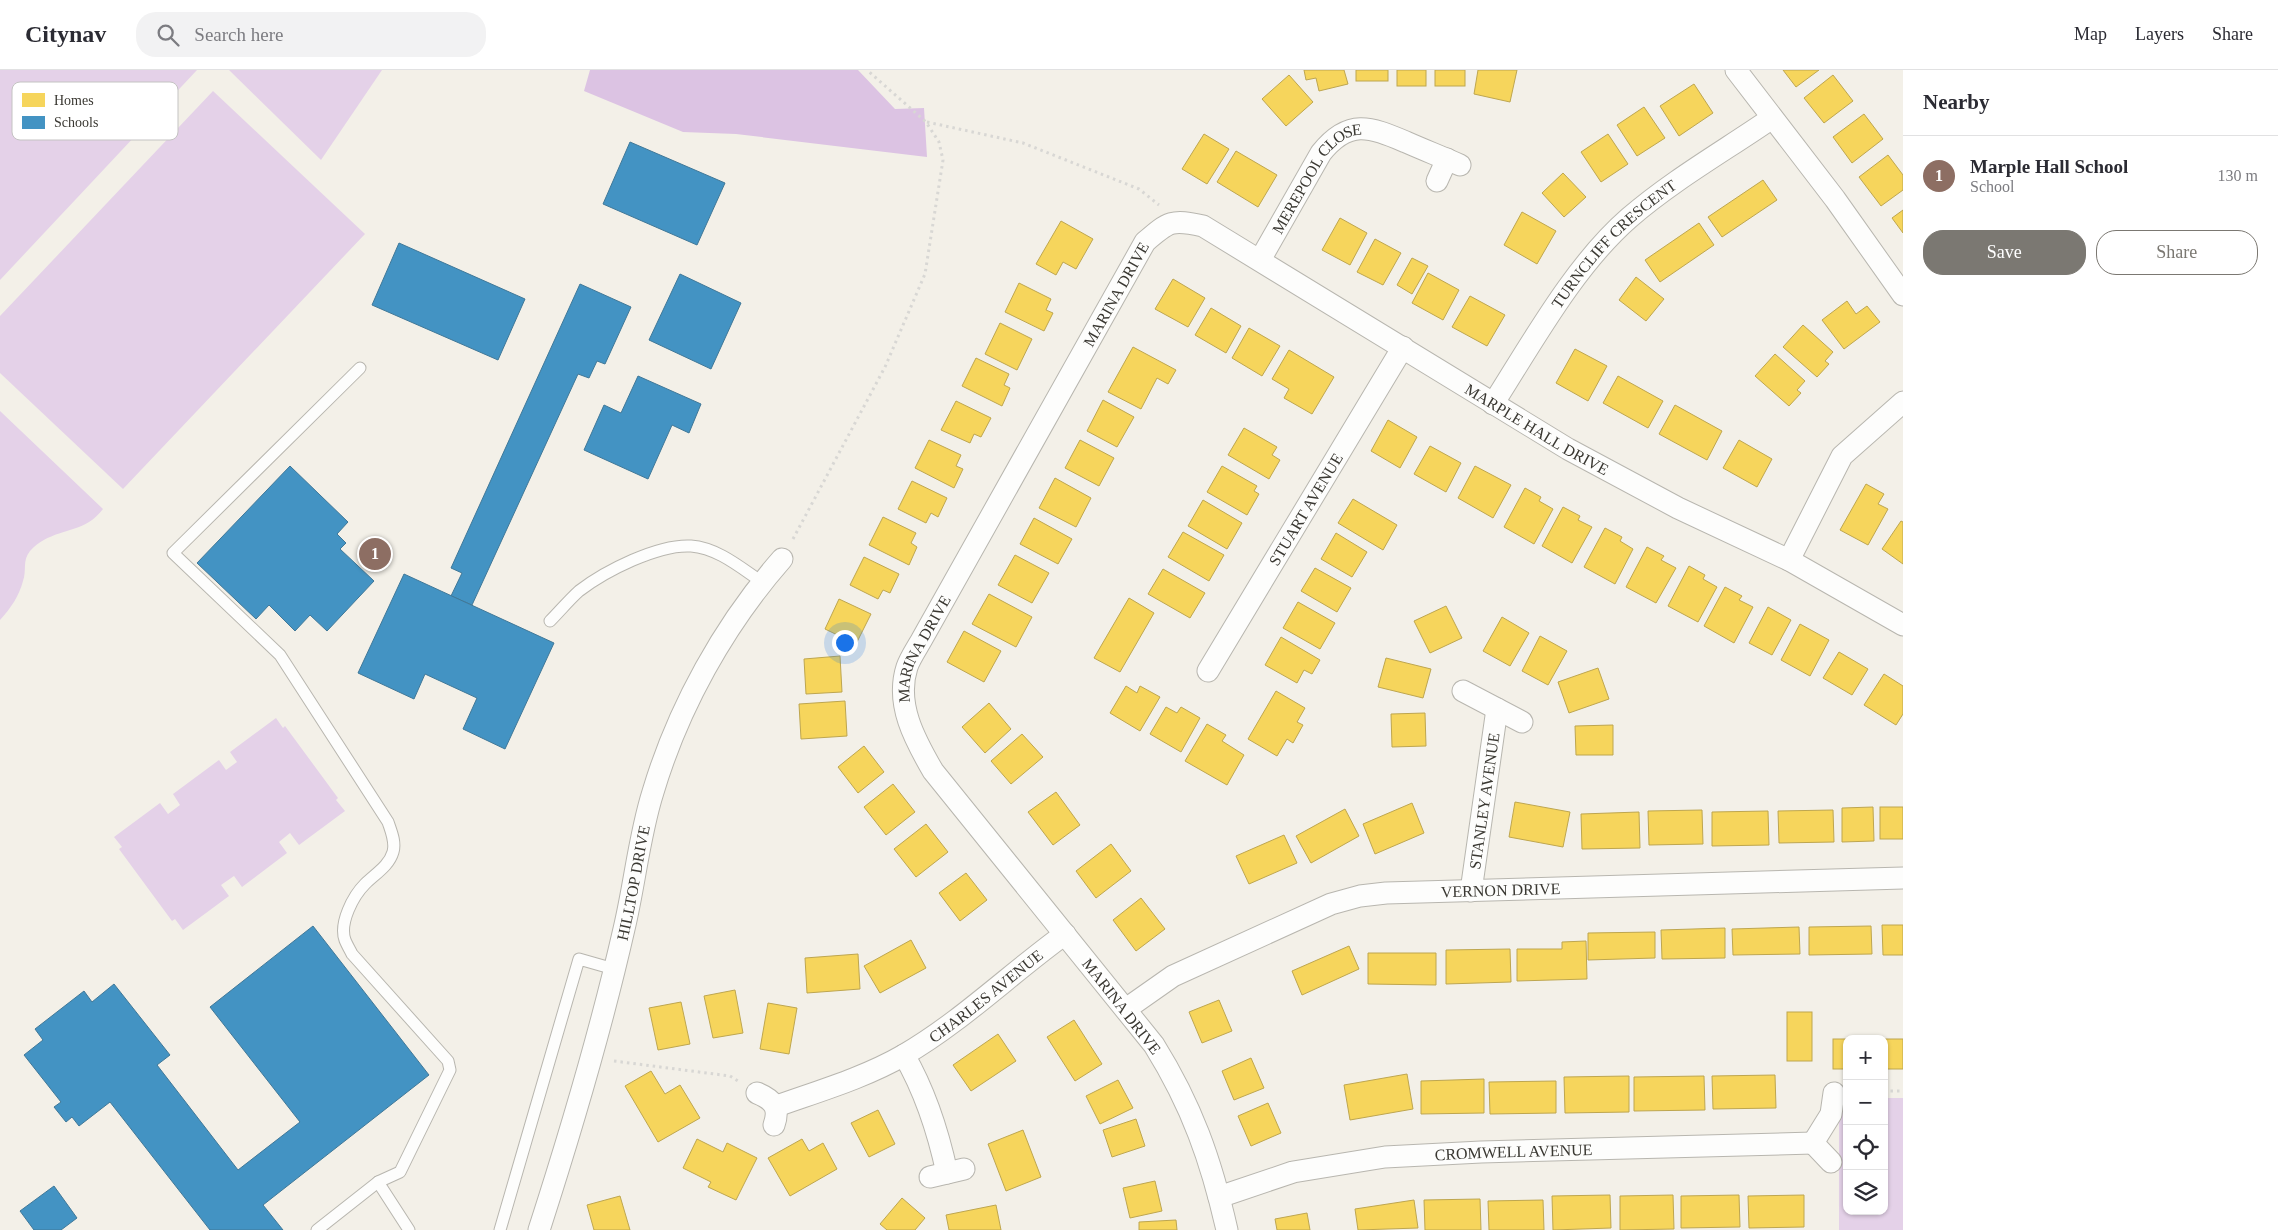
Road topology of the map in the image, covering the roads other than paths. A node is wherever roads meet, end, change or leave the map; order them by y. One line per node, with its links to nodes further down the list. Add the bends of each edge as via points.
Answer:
1 (1736, 70): 2 (street)
2 (1772, 118): 6 (street); 10 (street, TURNCLIFF CRESCENT, via 1662,192 1628,219 1572,283)
3 (1437, 181): 5 (street, MEREPOOL CLOSE, via 1453,162 1379,131 1358,128 1344,131 1331,139 1321,153)
4 (1179, 221): 5 (street, MARPLE HALL DRIVE, via 1203,226); 22 (street, MARINA DRIVE, via 1164,226 1145,242 907,668 904,693 907,719 933,771)
5 (1260, 260): 7 (street, MARPLE HALL DRIVE)
6 (1903, 295)
7 (1403, 347): 10 (street, MARPLE HALL DRIVE); 16 (street, STUART AVENUE)
8 (360, 368): 31 (lane, via 173,553 280,655 365,784 393,836 394,851 388,862 363,886 347,912 344,939 352,954 448,1061 450,1070 400,1172)
9 (1903, 402): 12 (street, via 1842,456)
10 (1493, 404): 12 (street, MARPLE HALL DRIVE, via 1678,508)
11 (782, 559): 13 (street, HILLTOP DRIVE)
12 (1788, 560): 15 (street, MARPLE HALL DRIVE)
13 (762, 582): 14 (lane, via 716,553 692,546 665,548 620,566 580,591); 23 (street, HILLTOP DRIVE, via 717,650 677,724 652,792)
14 (550, 621)
15 (1903, 625)
16 (1208, 671)
17 (1462, 691): 18 (street, STANLEY AVENUE)
18 (1497, 709): 19 (street, STANLEY AVENUE); 21 (street, STANLEY AVENUE)
19 (1522, 722)
20 (1903, 878): 21 (street, VERNON DRIVE)
21 (1471, 891): 24 (street, VERNON DRIVE, via 1386,893 1331,904 1173,976)
22 (1065, 934): 24 (street, MARINA DRIVE); 25 (street, CHARLES AVENUE, via 964,1014)
23 (614, 969): 35 (lane, via 579,959); 36 (street, HILLTOP DRIVE)
24 (1126, 1009): 32 (street, MARINA DRIVE, via 1177,1082 1200,1133)
25 (904, 1055): 26 (street, CHARLES AVENUE, via 775,1116 768,1098); 30 (street, via 931,1111)
26 (757, 1093)
27 (1834, 1093): 28 (street, via 1831,1114)
28 (1813, 1143): 29 (street); 32 (street, CROMWELL AVENUE, via 1385,1157 1293,1172)
29 (1831, 1162)
30 (947, 1173)
31 (378, 1182): 33 (lane); 34 (lane)
32 (1220, 1198): 37 (street, MARINA DRIVE)
33 (317, 1230)
34 (409, 1230)
35 (500, 1230)
36 (539, 1230)
37 (1226, 1230)

